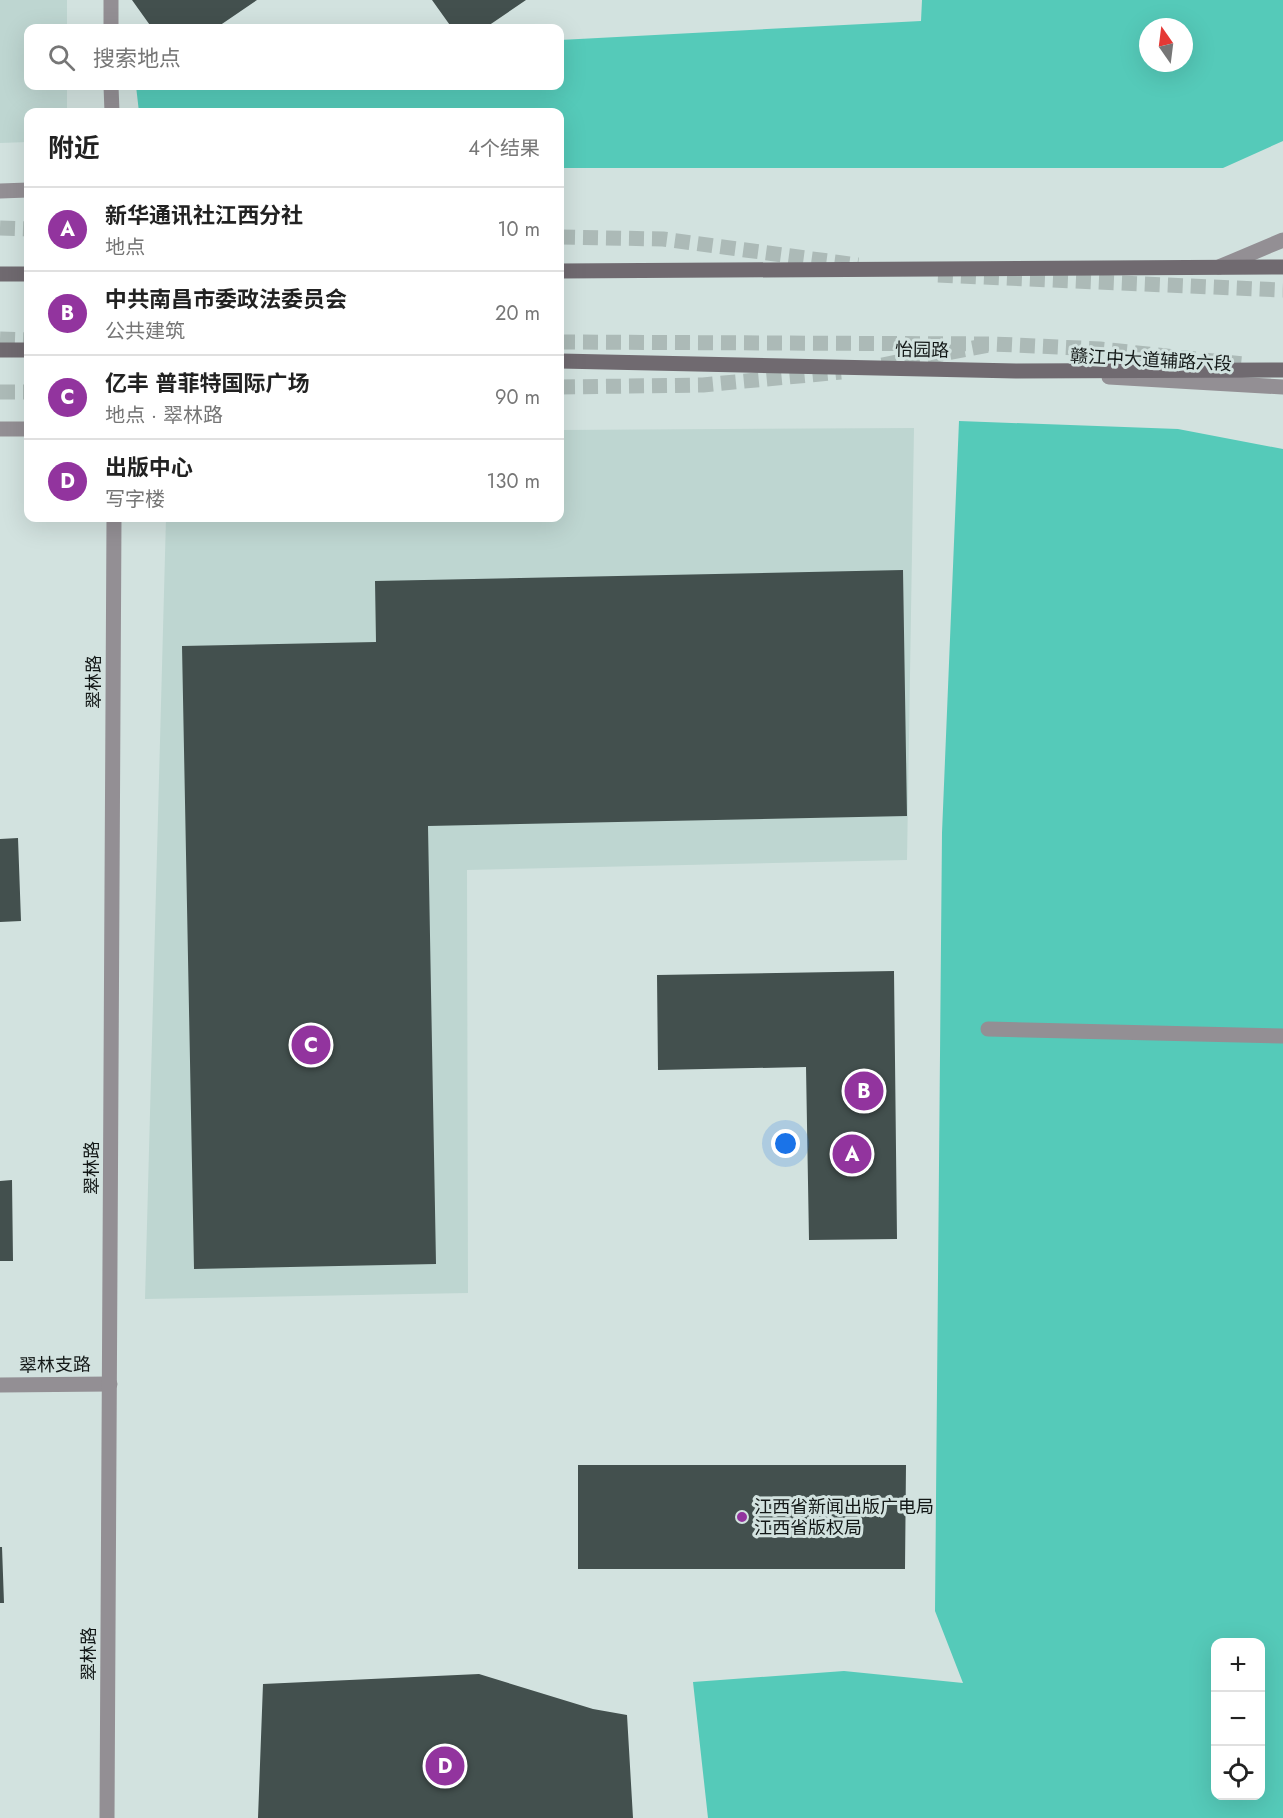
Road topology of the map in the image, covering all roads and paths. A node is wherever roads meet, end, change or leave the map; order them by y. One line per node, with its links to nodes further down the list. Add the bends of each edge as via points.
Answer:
1 (111, 0): 2 (street)
2 (111, 24)
3 (111, 90): 4 (street)
4 (112, 108)
5 (24, 190): 6 (street)
6 (0, 191)
7 (1283, 240): 8 (street)
8 (1219, 267): 9 (main road); 10 (main road)
9 (1283, 267)
10 (564, 271)
11 (0, 274): 12 (main road)
12 (24, 274)
13 (0, 350): 14 (main road)
14 (24, 350)
15 (564, 361): 17 (main road, 怡园路)
16 (1283, 370): 17 (main road, 怡园路)
17 (1016, 371): 18 (street, 赣江中大道辅路六段)
18 (1283, 387)
19 (0, 429): 20 (street)
20 (24, 429)
21 (114, 522): 24 (street, 翠林路)
22 (988, 1029): 23 (street)
23 (1283, 1036)
24 (110, 1384): 25 (street, 翠林支路); 26 (street, 翠林路)
25 (0, 1385)
26 (107, 1818)

